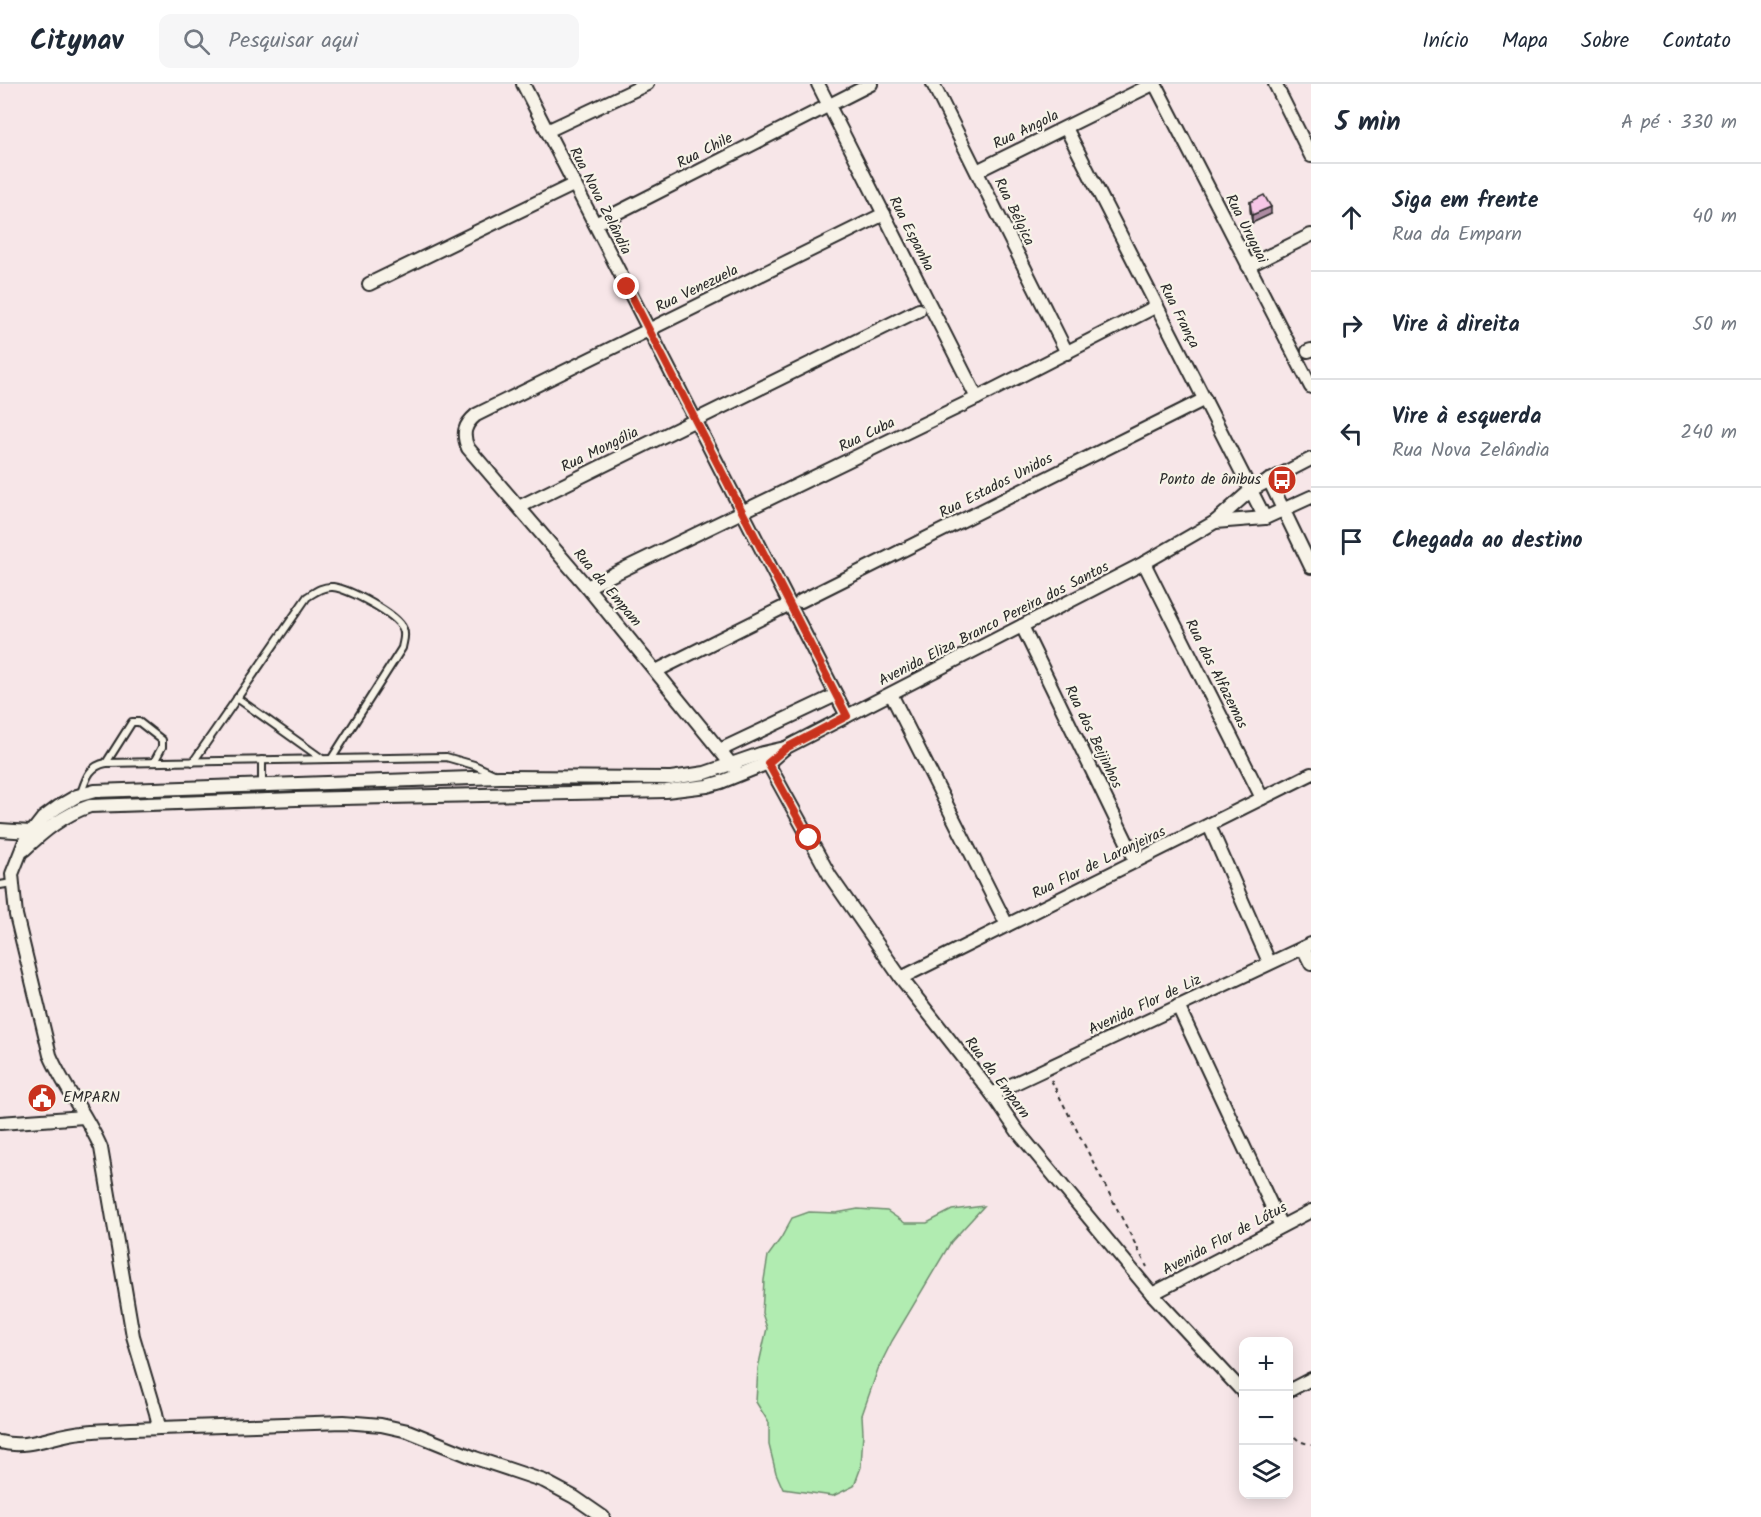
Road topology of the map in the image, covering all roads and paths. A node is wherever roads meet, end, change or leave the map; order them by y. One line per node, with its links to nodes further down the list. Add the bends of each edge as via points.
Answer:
1 (523, 84): 10 (street, Rua Nova Zelândia)
2 (647, 84): 10 (street)
3 (818, 84): 8 (street, Rua Espanha)
4 (871, 84): 8 (street, Rua Chile)
5 (933, 84): 12 (street, Rua Bélgica)
6 (1154, 84): 9 (street, Rua Angola); 17 (street, Rua Uruguai)
7 (1275, 84): 11 (street)
8 (828, 105): 14 (street, Rua Espanha); 15 (street, Rua Chile)
9 (1066, 128): 12 (street, Rua Angola); 19 (street, Rua França)
10 (547, 131): 13 (street, Rua Nova Zelândia)
11 (1311, 156)
12 (977, 171): 22 (street, Rua Bélgica)
13 (575, 184): 15 (street, Rua Nova Zelândia); 18 (street)
14 (884, 214): 21 (street, Rua Venezuela); 24 (street, Rua Espanha)
15 (595, 224): 21 (street, Rua Nova Zelândia)
16 (1311, 235): 17 (street)
17 (1248, 266): 23 (street, Rua Uruguai)
18 (369, 284)
19 (1157, 306): 22 (street, Rua Cuba); 25 (street, Rua França)
20 (919, 310): 26 (street, Rua Mongólia)
21 (649, 329): 26 (street, Rua Nova Zelândia); 27 (street, Rua Venezuela, via 476,415)
22 (1067, 353): 24 (street, Rua Cuba)
23 (1311, 387)
24 (977, 398): 34 (street, Rua Cuba)
25 (1205, 399): 30 (street, Rua França); 40 (street, Rua Estados Unidos)
26 (695, 420): 32 (street, Rua Mongólia); 34 (street, Rua Nova Zelândia)
27 (464, 429): 32 (street, Rua da Empam, via 468,448)
28 (1311, 459): 29 (street, Avenida Eliza Branco Pereira dos Santos)
29 (1269, 480): 30 (street, Avenida Eliza Branco Pereira dos Santos); 33 (street)
30 (1251, 490): 35 (street, Rua França); 36 (street, Avenida Eliza Branco Pereira dos Santos)
31 (1311, 497): 33 (street, Avenida Eliza Branco Pereira dos Santos)
32 (519, 507): 39 (street, Rua da Empam)
33 (1283, 511): 35 (street, Avenida Eliza Branco Pereira dos Santos); 38 (street)
34 (743, 512): 39 (street, Rua Cuba); 40 (street, Rua Nova Zelândia)
35 (1265, 518): 36 (street, Avenida Eliza Branco Pereira dos Santos)
36 (1215, 522): 37 (street, Avenida Eliza Branco Pereira dos Santos)
37 (1144, 563): 41 (street, Avenida Eliza Branco Pereira dos Santos); 61 (street, Rua das Alfazemas)
38 (1311, 567)
39 (587, 587): 42 (street, Rua da Empam)
40 (795, 603): 42 (street, Rua Estados Unidos); 44 (street, Rua Nova Zelândia)
41 (1022, 626): 43 (street, Avenida Eliza Branco Pereira dos Santos); 67 (street, Rua dos Beijinhos)
42 (657, 671): 47 (street, Rua da Empam)
43 (891, 694): 46 (street, Avenida Eliza Branco Pereira dos Santos); 69 (street)
44 (836, 695): 46 (street, Rua Nova Zelândia); 47 (street)
45 (237, 698): 48 (lane, via 308,597 319,589 332,587 381,608 402,627 402,648); 50 (lane); 53 (lane)
46 (847, 716): 49 (street, Avenida Eliza Branco Pereira dos Santos)
47 (720, 750): 55 (street, Rua da Empam)
48 (332, 758): 50 (lane); 58 (lane, via 446,757)
49 (766, 758): 55 (street); 57 (street); 73 (street, Rua da Emparn, via 830,876)
50 (321, 759): 51 (lane)
51 (262, 760): 53 (lane); 59 (lane)
52 (154, 762): 53 (lane); 54 (lane); 54 (lane, via 162,740 139,722 132,722)
53 (193, 762)
54 (106, 763): 60 (lane, via 87,776)
55 (732, 765): 57 (street, Rua da Empam); 58 (street, via 671,778)
56 (1311, 774): 61 (street, Rua Flor de Laranjeiras)
57 (740, 775): 62 (street, via 707,786 666,791)
58 (500, 777): 59 (street)
59 (262, 784): 60 (street, via 95,791); 62 (street)
60 (80, 795): 65 (street, via 58,807)
61 (1262, 798): 63 (street, Rua Flor de Laranjeiras)
62 (261, 800): 66 (street, via 90,807 63,818)
63 (1209, 825): 67 (street, Rua Flor de Laranjeiras); 71 (street)
64 (0, 830): 65 (street)
65 (30, 832): 66 (street)
66 (19, 855): 68 (street)
67 (1136, 861): 69 (street, Rua Flor de Laranjeiras)
68 (6, 884): 77 (street, via 50,1054)
69 (1008, 925): 73 (street, Rua Flor de Laranjeiras)
70 (1307, 946): 71 (street, Avenida Flor de Liz); 72 (street)
71 (1269, 963): 74 (street, Avenida Flor de Liz)
72 (1311, 964)
73 (901, 978): 76 (street, Rua da Emparn)
74 (1178, 1006): 75 (street, Avenida Flor de Liz); 80 (street)
75 (1045, 1068): 76 (street, Avenida Flor de Liz); 81 (path)
76 (992, 1094): 82 (street, Rua da Emparn, via 1018,1132)
77 (84, 1117): 78 (street); 86 (street, via 100,1148 130,1325)
78 (0, 1123)
79 (1311, 1211): 80 (street, Avenida Flor de Lótus)
80 (1281, 1226): 82 (street, Avenida Flor de Lótus)
81 (1148, 1269)
82 (1152, 1294): 85 (street, Rua da Emparn)
83 (1311, 1379): 84 (street)
84 (1293, 1388)
85 (1242, 1391)
86 (159, 1428): 88 (street, via 83,1432 23,1445); 90 (street, via 344,1422 381,1425 408,1431 544,1481)
87 (1293, 1436): 89 (path)
88 (0, 1442)
89 (1311, 1445)
90 (603, 1517)

